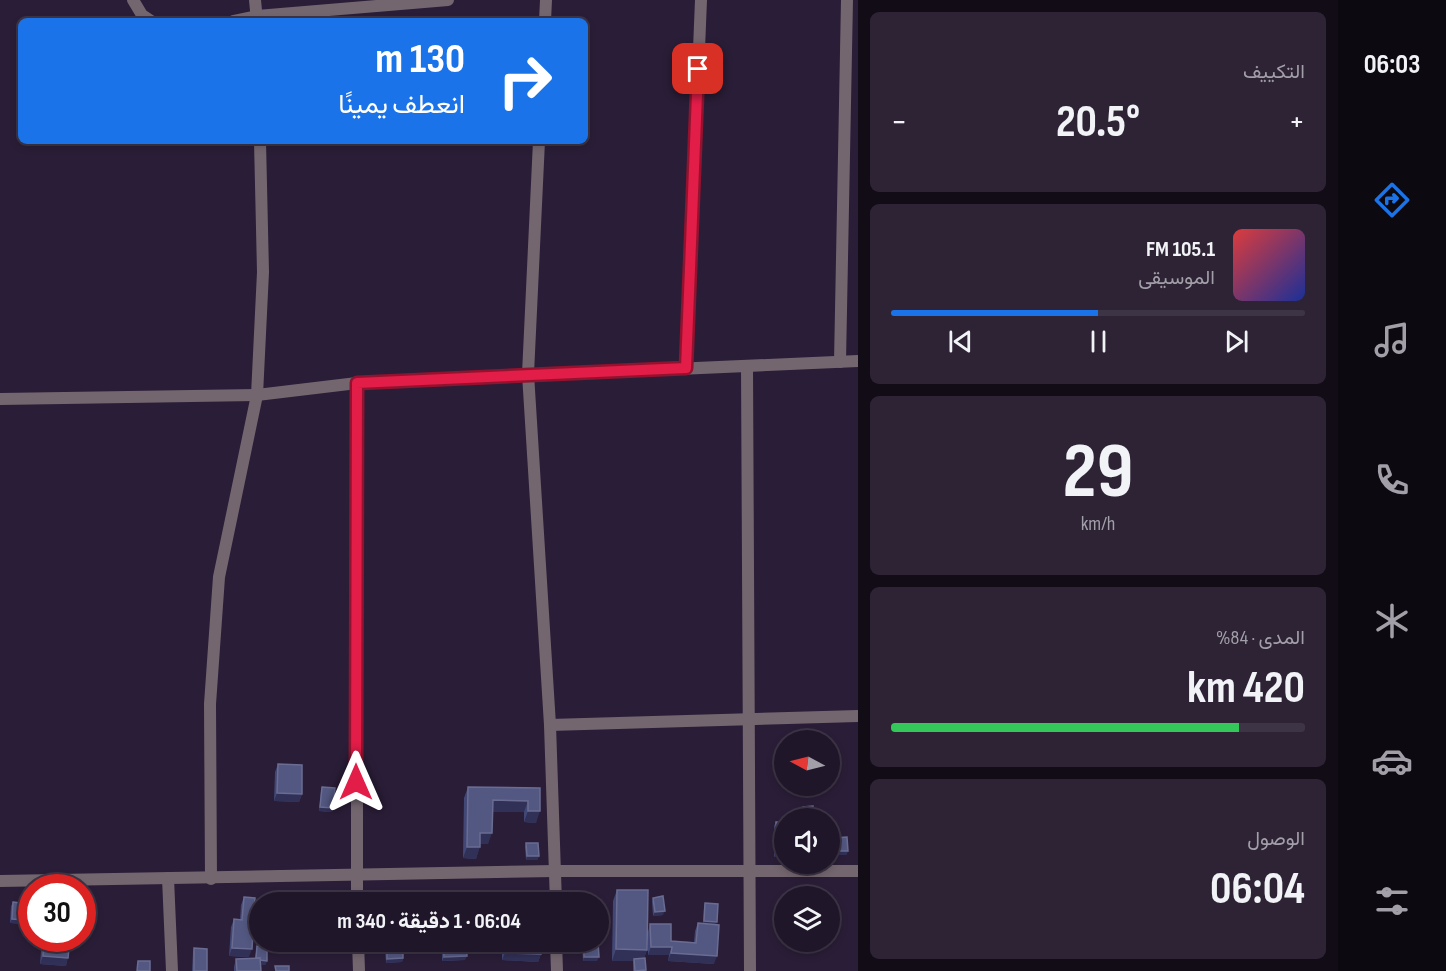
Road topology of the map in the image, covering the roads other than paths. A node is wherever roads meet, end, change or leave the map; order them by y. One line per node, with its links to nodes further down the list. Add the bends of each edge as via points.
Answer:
1 (133, 0): 7 (street)
2 (255, 0): 8 (street)
3 (448, 0): 9 (street)
4 (546, 0): 10 (street)
5 (701, 0): 16 (street)
6 (847, 0): 14 (street)
7 (147, 18)
8 (257, 18)
9 (267, 18)
10 (545, 18)
11 (260, 144): 19 (street, via 263,272)
12 (539, 144): 17 (street)
13 (858, 361): 14 (street)
14 (840, 362): 15 (street)
15 (747, 366): 16 (street); 22 (street)
16 (686, 368): 17 (street)
17 (528, 374): 18 (street); 23 (street)
18 (357, 383): 19 (street); 27 (street)
19 (257, 395): 20 (street); 29 (street, via 219,577 210,704)
20 (0, 399)
21 (858, 716): 22 (street)
22 (748, 719): 23 (street); 25 (street)
23 (550, 725): 24 (street)
24 (555, 871): 25 (street); 27 (street); 32 (street)
25 (749, 871): 26 (street); 38 (street)
26 (858, 871)
27 (356, 876): 29 (street); 31 (street)
28 (168, 878): 29 (street); 30 (street); 35 (street)
29 (211, 879)
30 (0, 880)
31 (357, 892)
32 (556, 892)
33 (358, 952): 36 (street)
34 (556, 952): 37 (street)
35 (172, 971)
36 (359, 971)
37 (557, 971)
38 (750, 971)

